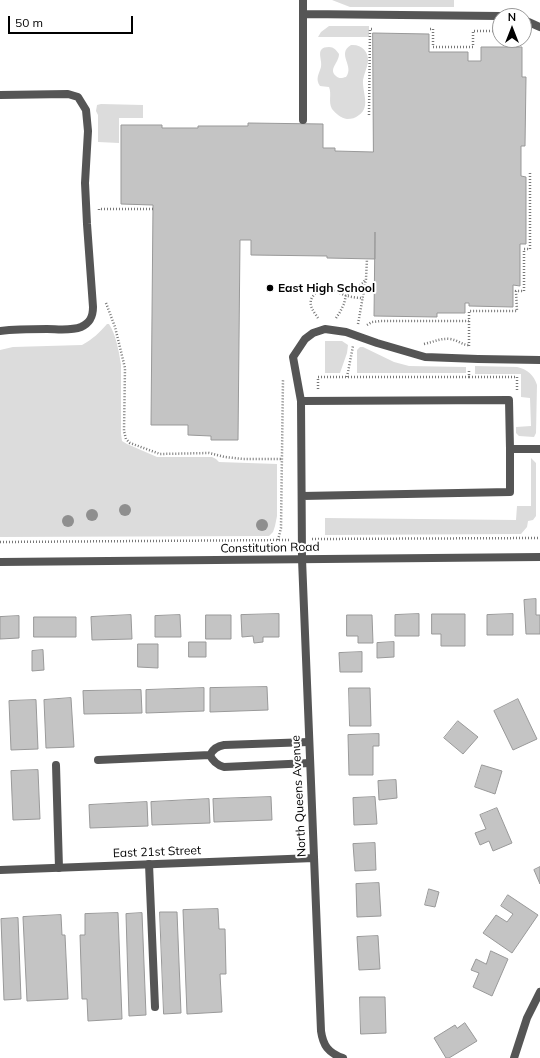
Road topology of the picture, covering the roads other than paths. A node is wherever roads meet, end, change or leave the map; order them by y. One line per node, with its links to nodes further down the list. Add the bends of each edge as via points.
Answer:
1 (303, 0): 2 (street)
2 (303, 14): 3 (street); 5 (street)
3 (492, 16)
4 (0, 95): 6 (street, via 68,94 78,97 86,110 88,131 85,183 93,315 89,322 70,329)
5 (303, 120)
6 (0, 331)
7 (540, 360): 8 (street, North Queens Avenue, via 425,357 346,332 325,329 305,339 293,357)
8 (301, 402): 9 (street, via 509,400); 11 (street, North Queens Avenue)
9 (510, 449): 10 (street); 11 (street, via 510,492)
10 (540, 449)
11 (302, 496): 13 (street, North Queens Avenue)
12 (540, 557): 13 (street, Constitution Road)
13 (302, 560): 14 (street, Constitution Road); 15 (street, North Queens Avenue)
14 (0, 562)
15 (308, 742): 16 (street, via 224,745 217,746); 18 (street, North Queens Avenue)
16 (210, 755): 17 (street); 18 (street, via 217,765 224,767)
17 (98, 760)
18 (310, 763): 20 (street, North Queens Avenue)
19 (56, 766): 22 (street)
20 (314, 858): 21 (street, East 21st Street); 26 (street, North Queens Avenue, via 322,1040 335,1056)
21 (150, 864): 22 (street, East 21st Street); 25 (street)
22 (59, 868): 23 (street, East 21st Street)
23 (0, 870)
24 (540, 992): 27 (street, via 527,1018)
25 (155, 1007)
26 (343, 1058)
27 (514, 1058)

